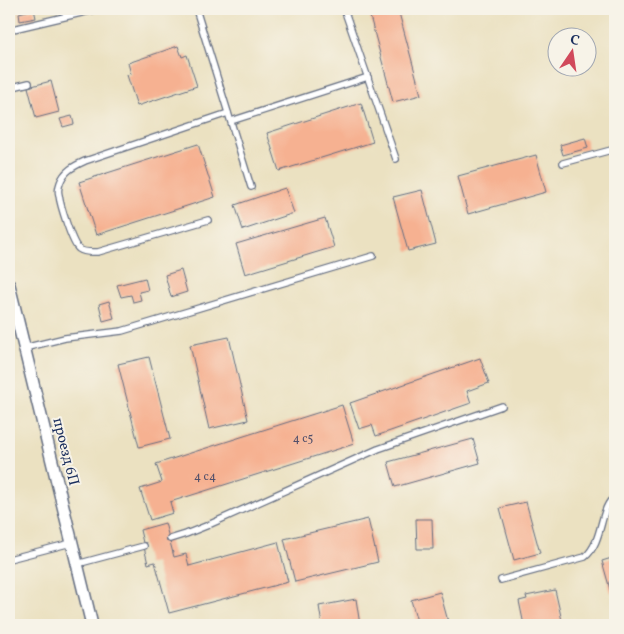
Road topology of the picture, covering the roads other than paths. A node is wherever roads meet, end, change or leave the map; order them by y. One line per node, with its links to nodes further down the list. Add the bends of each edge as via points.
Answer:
1 (98, 9): 4 (lane)
2 (196, 9): 8 (lane)
3 (344, 9): 5 (lane)
4 (9, 30)
5 (368, 77): 9 (lane); 11 (lane)
6 (28, 84): 7 (lane)
7 (9, 88)
8 (228, 113): 9 (lane); 14 (lane, via 72,167 64,175 58,194 73,241 79,249 88,252 98,252)
9 (231, 121): 13 (lane)
10 (615, 149): 12 (lane)
11 (396, 159)
12 (563, 163)
13 (251, 187)
14 (208, 220)
15 (373, 256): 17 (lane, via 122,331 65,338)
16 (9, 285): 17 (street, проезд 6П)
17 (24, 348): 21 (street, проезд 6П)
18 (502, 406): 20 (lane, via 378,449)
19 (615, 497): 25 (lane, via 606,511 593,550 585,556)
20 (170, 539)
21 (72, 543): 23 (lane); 24 (street, проезд 6П)
22 (144, 546): 24 (lane)
23 (9, 558)
24 (77, 564): 26 (street, проезд 6П)
25 (501, 580)
26 (92, 625)

